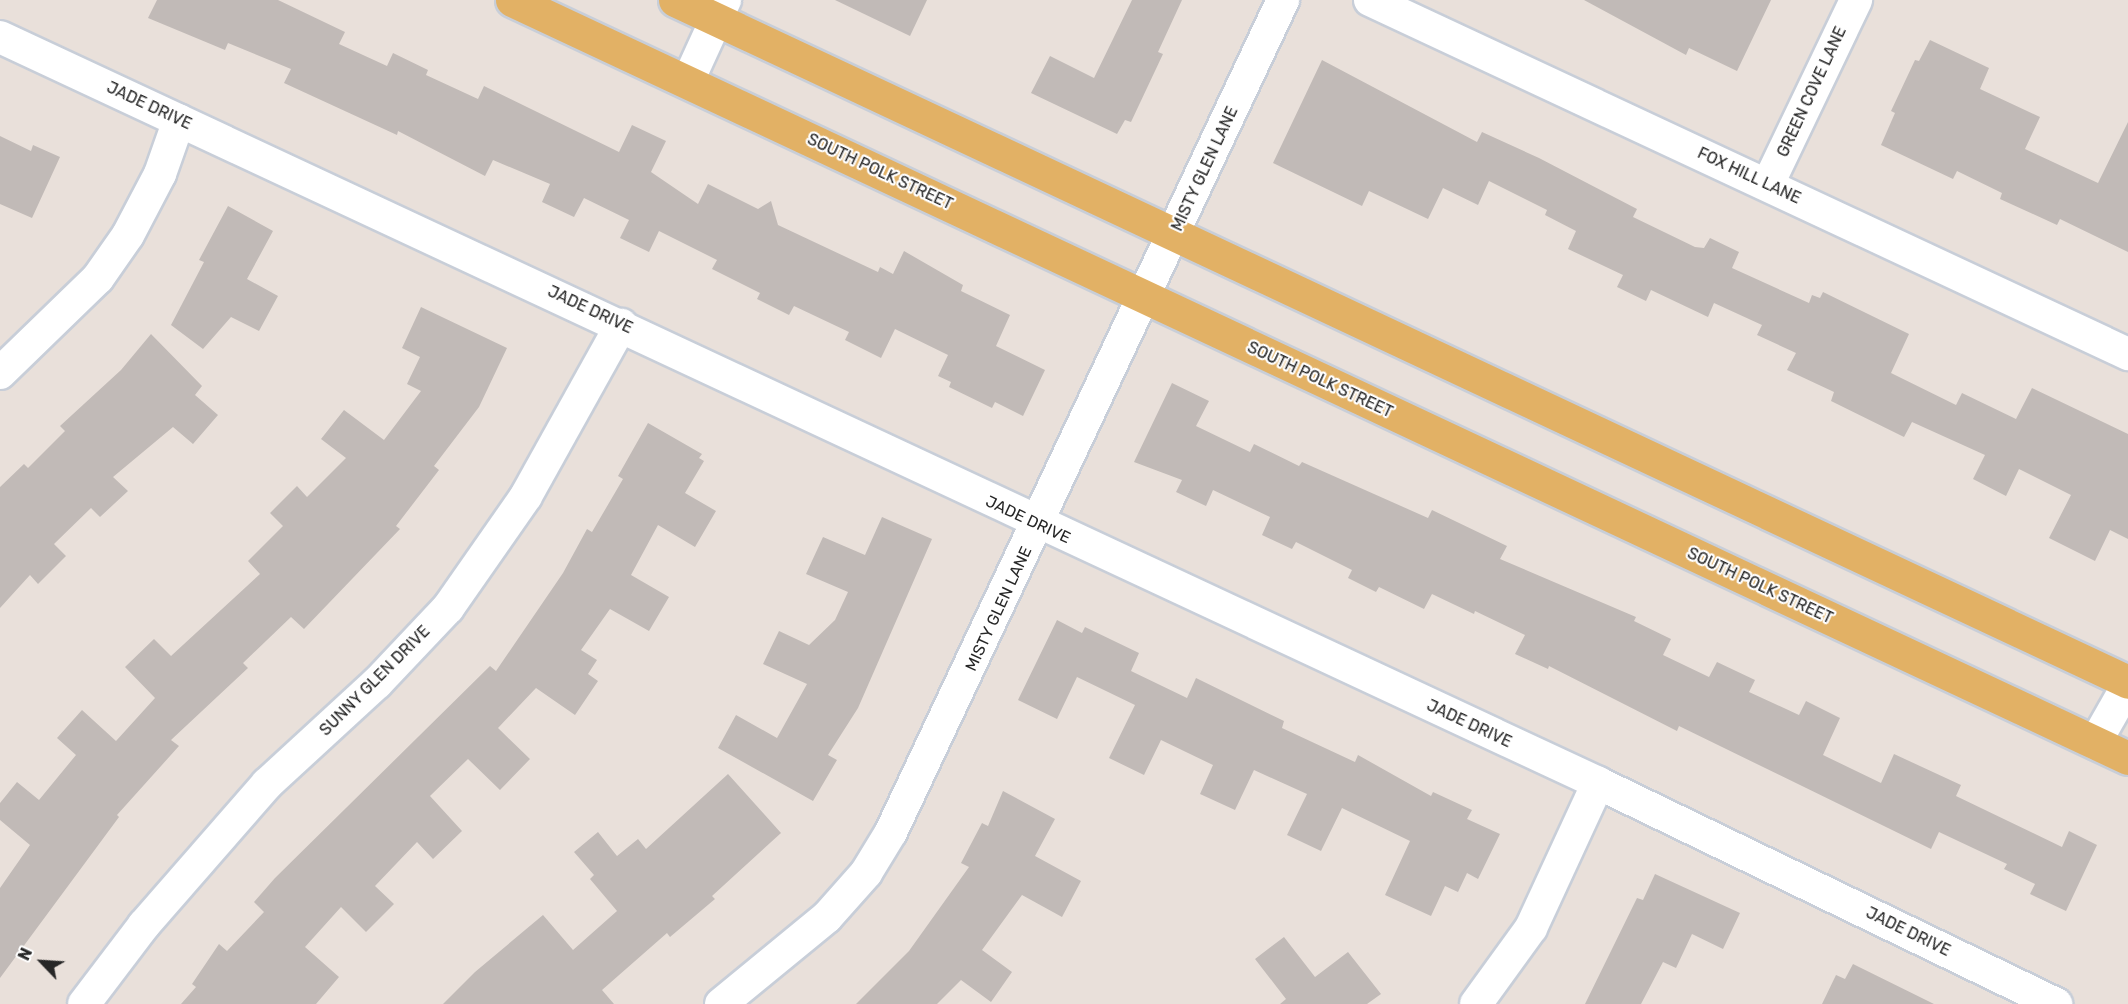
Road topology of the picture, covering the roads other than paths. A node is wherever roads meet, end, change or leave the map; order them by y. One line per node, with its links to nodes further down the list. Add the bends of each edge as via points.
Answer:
1 (512, 0): 8 (main road, SOUTH POLK STREET)
2 (675, 0): 6 (main road)
3 (1283, 0): 11 (street, MISTY GLEN LANE)
4 (1370, 0): 10 (street, FOX HILL LANE)
5 (1856, 0): 10 (street, GREEN COVE LANE)
6 (721, 10): 8 (street); 11 (main road)
7 (0, 37): 9 (street, JADE DRIVE)
8 (688, 81): 12 (main road, SOUTH POLK STREET)
9 (179, 120): 13 (street, JADE DRIVE); 15 (street, via 160,174 128,235 98,278)
10 (1768, 184): 14 (street, FOX HILL LANE)
11 (1173, 237): 12 (street, MISTY GLEN LANE); 17 (main road)
12 (1144, 297): 16 (street, MISTY GLEN LANE); 18 (main road, SOUTH POLK STREET)
13 (621, 325): 16 (street, JADE DRIVE); 22 (street, SUNNY GLEN DRIVE, via 525,496 448,608 377,683 267,784 144,925)
14 (2128, 354)
15 (0, 372)
16 (1038, 525): 20 (street, JADE DRIVE); 23 (street, MISTY GLEN LANE, via 891,832 866,873 827,916)
17 (2128, 683): 18 (street)
18 (2095, 743): 19 (main road, SOUTH POLK STREET)
19 (2128, 758)
20 (1598, 783): 21 (street, JADE DRIVE); 24 (street, via 1531,928)
21 (2020, 996): 25 (street, JADE DRIVE)
22 (84, 1004)
23 (721, 1004)
24 (1476, 1004)
25 (2055, 1004)

